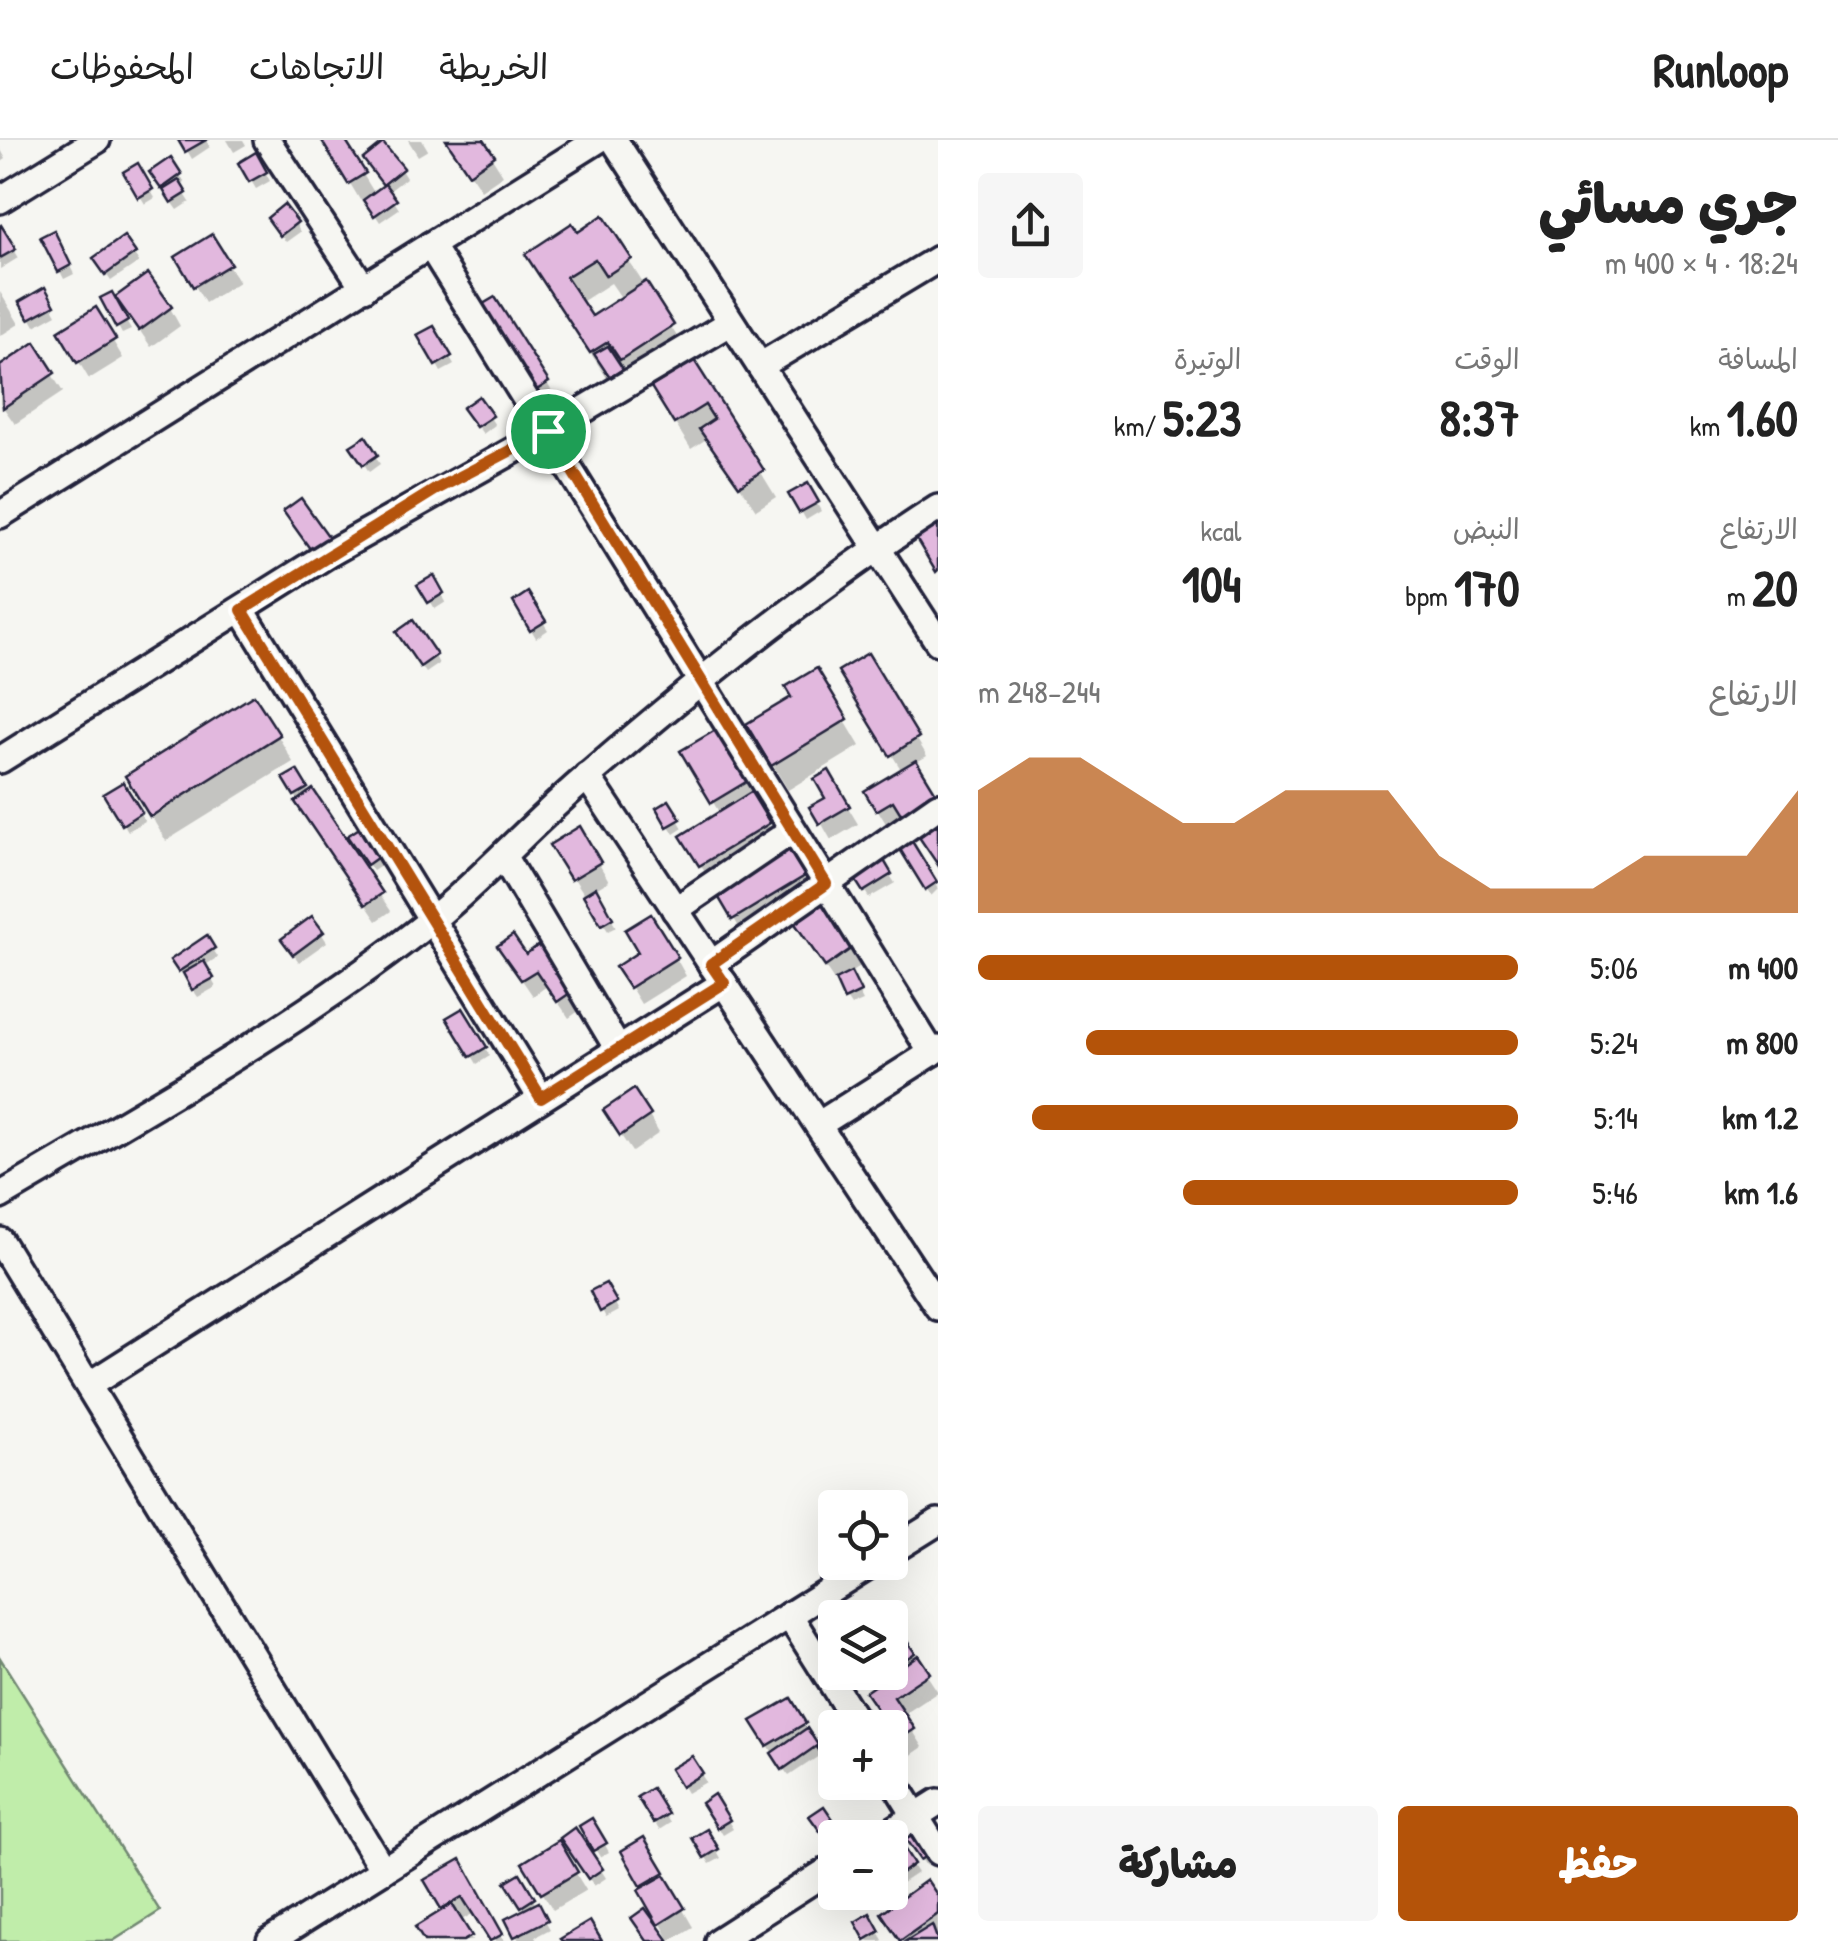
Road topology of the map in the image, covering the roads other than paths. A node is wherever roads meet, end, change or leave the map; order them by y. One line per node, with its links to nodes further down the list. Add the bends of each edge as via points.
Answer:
1 (98, 140): 5 (street)
2 (268, 140): 8 (street)
3 (598, 140): 6 (street)
4 (614, 140): 9 (street)
5 (0, 200)
6 (430, 245): 8 (street); 11 (street)
7 (938, 259): 10 (street)
8 (364, 288): 13 (street)
9 (730, 323): 10 (street); 11 (street)
10 (760, 366): 14 (street)
11 (548, 431): 15 (street, via 435,490); 17 (street)
12 (938, 508): 14 (street)
13 (0, 516)
14 (876, 548): 16 (street); 17 (street)
15 (242, 610): 18 (street); 25 (street)
16 (938, 642)
17 (704, 682): 19 (street); 21 (street)
18 (0, 760)
19 (587, 776): 22 (street); 24 (street)
20 (938, 806): 23 (street)
21 (793, 830): 23 (street); 24 (street)
22 (504, 856): 25 (street); 27 (street)
23 (826, 884): 26 (street); 28 (street)
24 (676, 910): 26 (street)
25 (434, 918): 29 (street); 31 (street, via 311,1009)
26 (717, 973): 27 (street); 30 (street)
27 (618, 1049): 29 (street)
28 (935, 1051): 30 (street)
29 (541, 1098): 34 (street)
30 (818, 1126): 33 (street)
31 (0, 1196)
32 (0, 1242): 34 (street)
33 (938, 1307)
34 (89, 1385): 43 (street)
35 (938, 1522): 36 (street)
36 (908, 1541)
37 (845, 1580): 38 (street)
38 (790, 1615): 39 (street); 43 (street)
39 (849, 1710)
40 (908, 1791): 41 (street)
41 (927, 1808): 42 (street)
42 (938, 1852)
43 (383, 1870): 45 (street)
44 (818, 1877): 46 (street)
45 (278, 1939)
46 (718, 1941)

